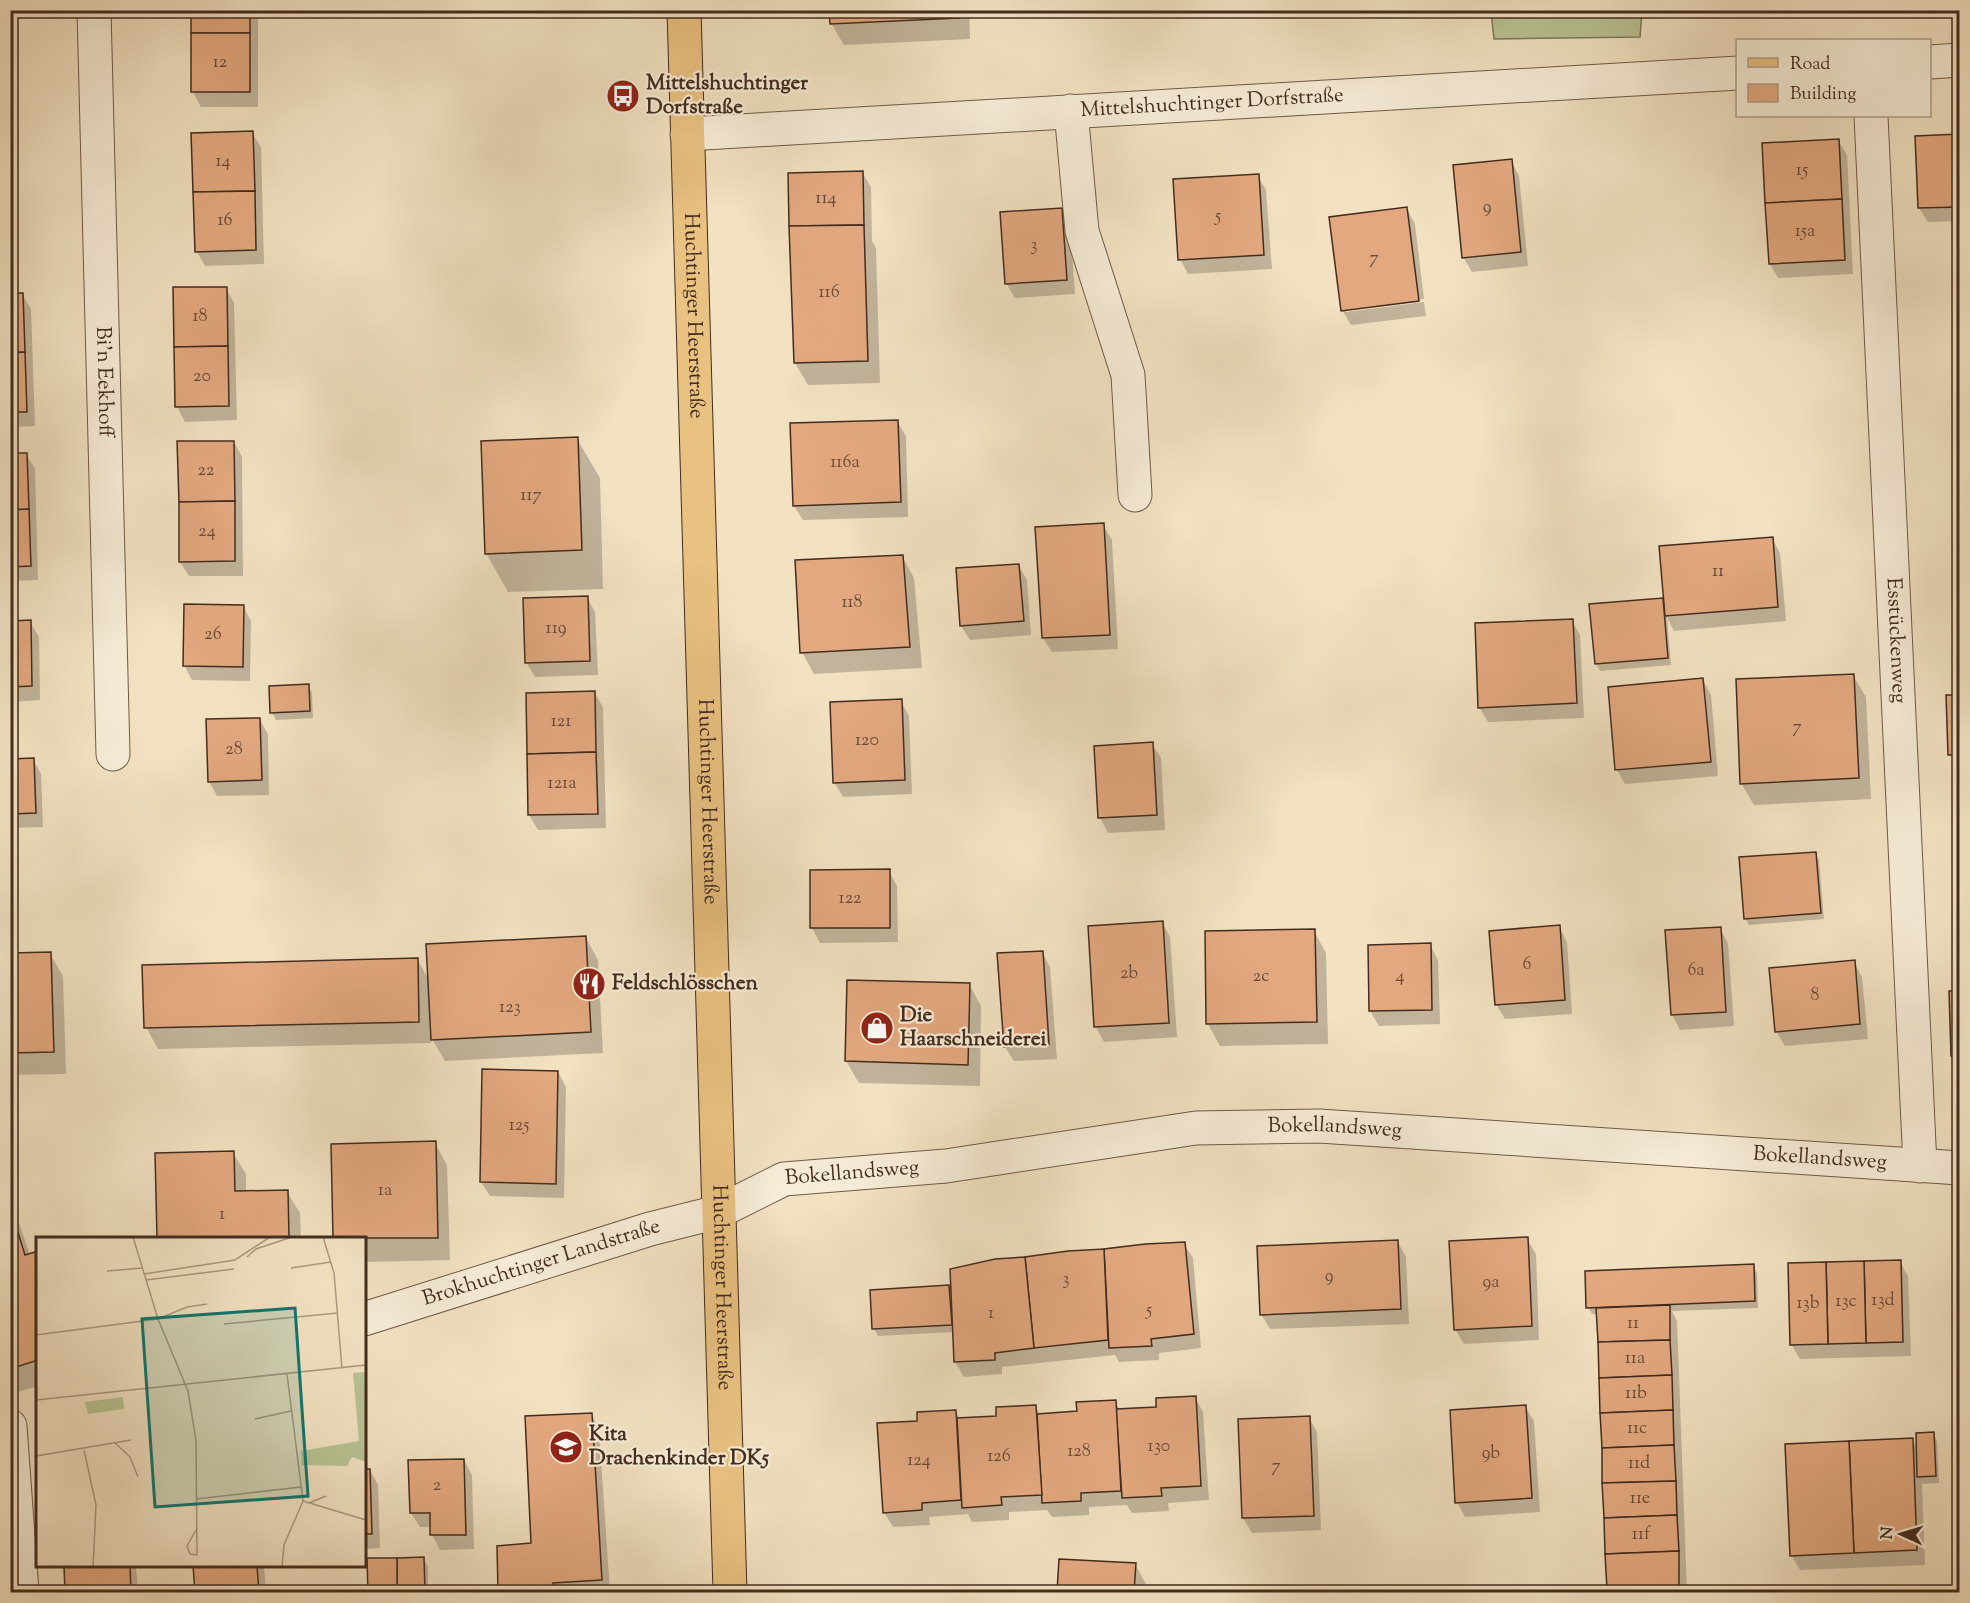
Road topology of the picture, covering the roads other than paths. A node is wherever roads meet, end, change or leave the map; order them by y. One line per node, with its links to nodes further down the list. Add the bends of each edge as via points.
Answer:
1 (94, 10): 10 (street, Bi'n Eekhoff)
2 (684, 10): 8 (main road, Huchtinger Heerstraße)
3 (1959, 60): 4 (street)
4 (1931, 62)
5 (1736, 73): 6 (street, Mittelshuchtinger Dorfstraße)
6 (1071, 111): 8 (street, Mittelshuchtinger Dorfstraße); 9 (street, via 1082,231 1128,375)
7 (1871, 117): 11 (street, Esstückenweg)
8 (687, 134): 13 (main road, Huchtinger Heerstraße)
9 (1135, 495)
10 (113, 754)
11 (1920, 1166): 12 (street, Bokellandsweg); 13 (street, Bokellandsweg, via 1318,1126 1196,1128 946,1166 783,1179)
12 (1959, 1168)
13 (718, 1212): 14 (street, Brokhuchtinger Landstraße, via 650,1229); 17 (main road, Huchtinger Heerstraße)
14 (366, 1318)
15 (18, 1427): 16 (street)
16 (22, 1593)
17 (730, 1593)

